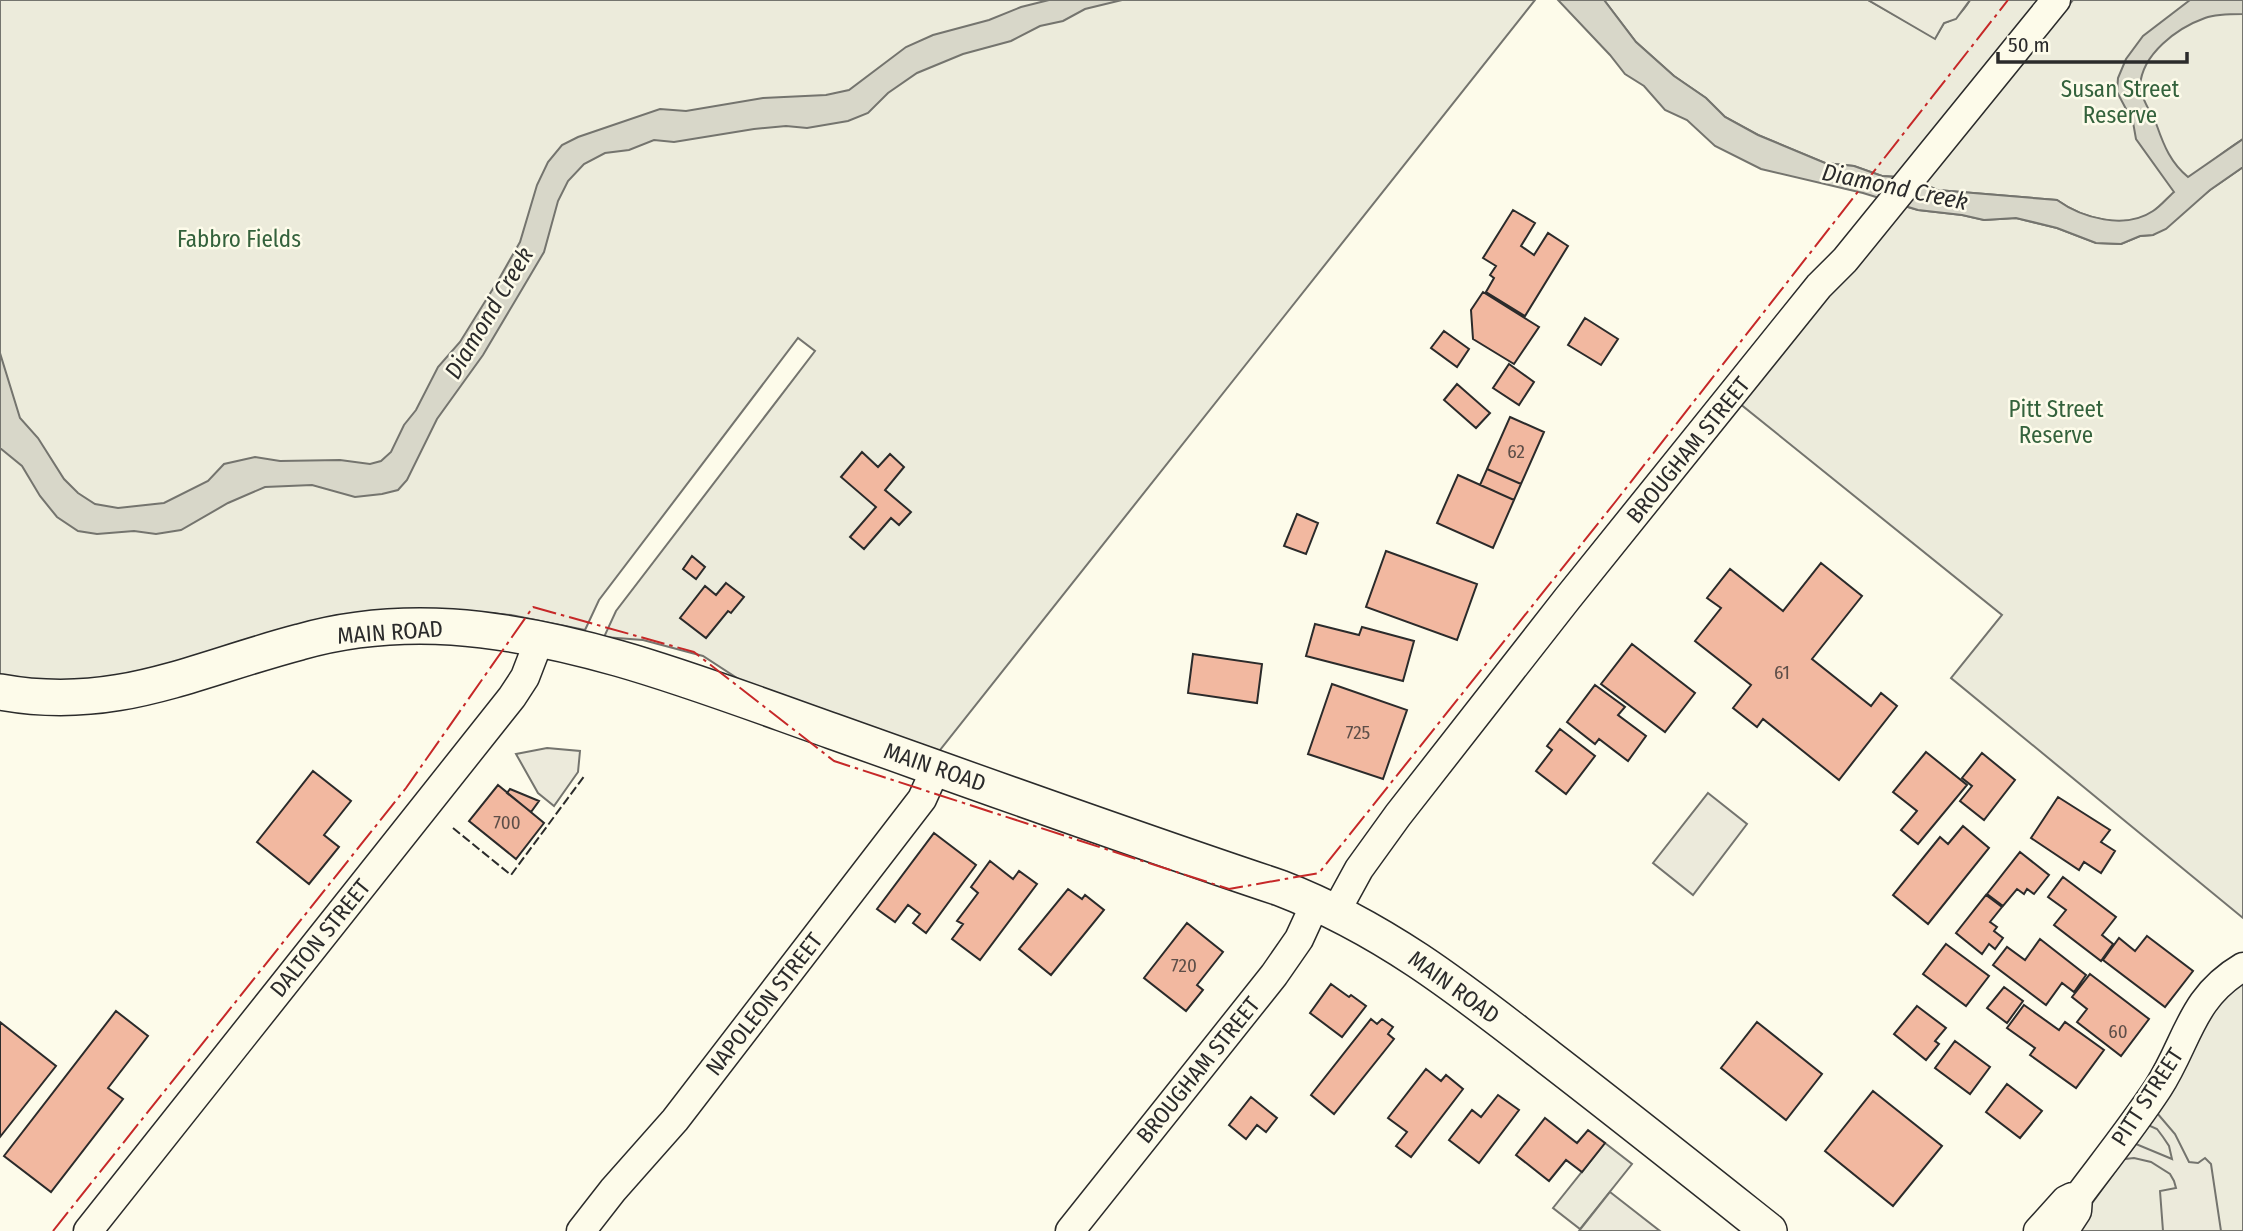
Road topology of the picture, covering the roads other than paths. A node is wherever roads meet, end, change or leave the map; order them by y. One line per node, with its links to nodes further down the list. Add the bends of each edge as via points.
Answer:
1 (2056, 0): 5 (street, BROUGHAM STREET, via 1853,251 1819,286)
2 (540, 638): 3 (main road, MAIN ROAD, via 449,627 369,629 304,640 135,691 56,698); 4 (main road, MAIN ROAD, via 609,655); 8 (street, DALTON STREET, via 526,677 512,697)
3 (0, 692)
4 (936, 768): 5 (main road, MAIN ROAD); 9 (street, NAPOLEON STREET, via 922,799 675,1120)
5 (1326, 907): 10 (street, BROUGHAM STREET); 11 (main road, MAIN ROAD, via 1405,951 1479,1003)
6 (2243, 967): 7 (street, PITT STREET, via 2197,1009 2158,1089)
7 (2078, 1198): 12 (street, PITT STREET, via 2066,1200); 13 (street, PITT STREET, via 2077,1211)
8 (88, 1231)
9 (581, 1231)
10 (1070, 1231)
11 (1769, 1231)
12 (2038, 1231)
13 (2064, 1231)

